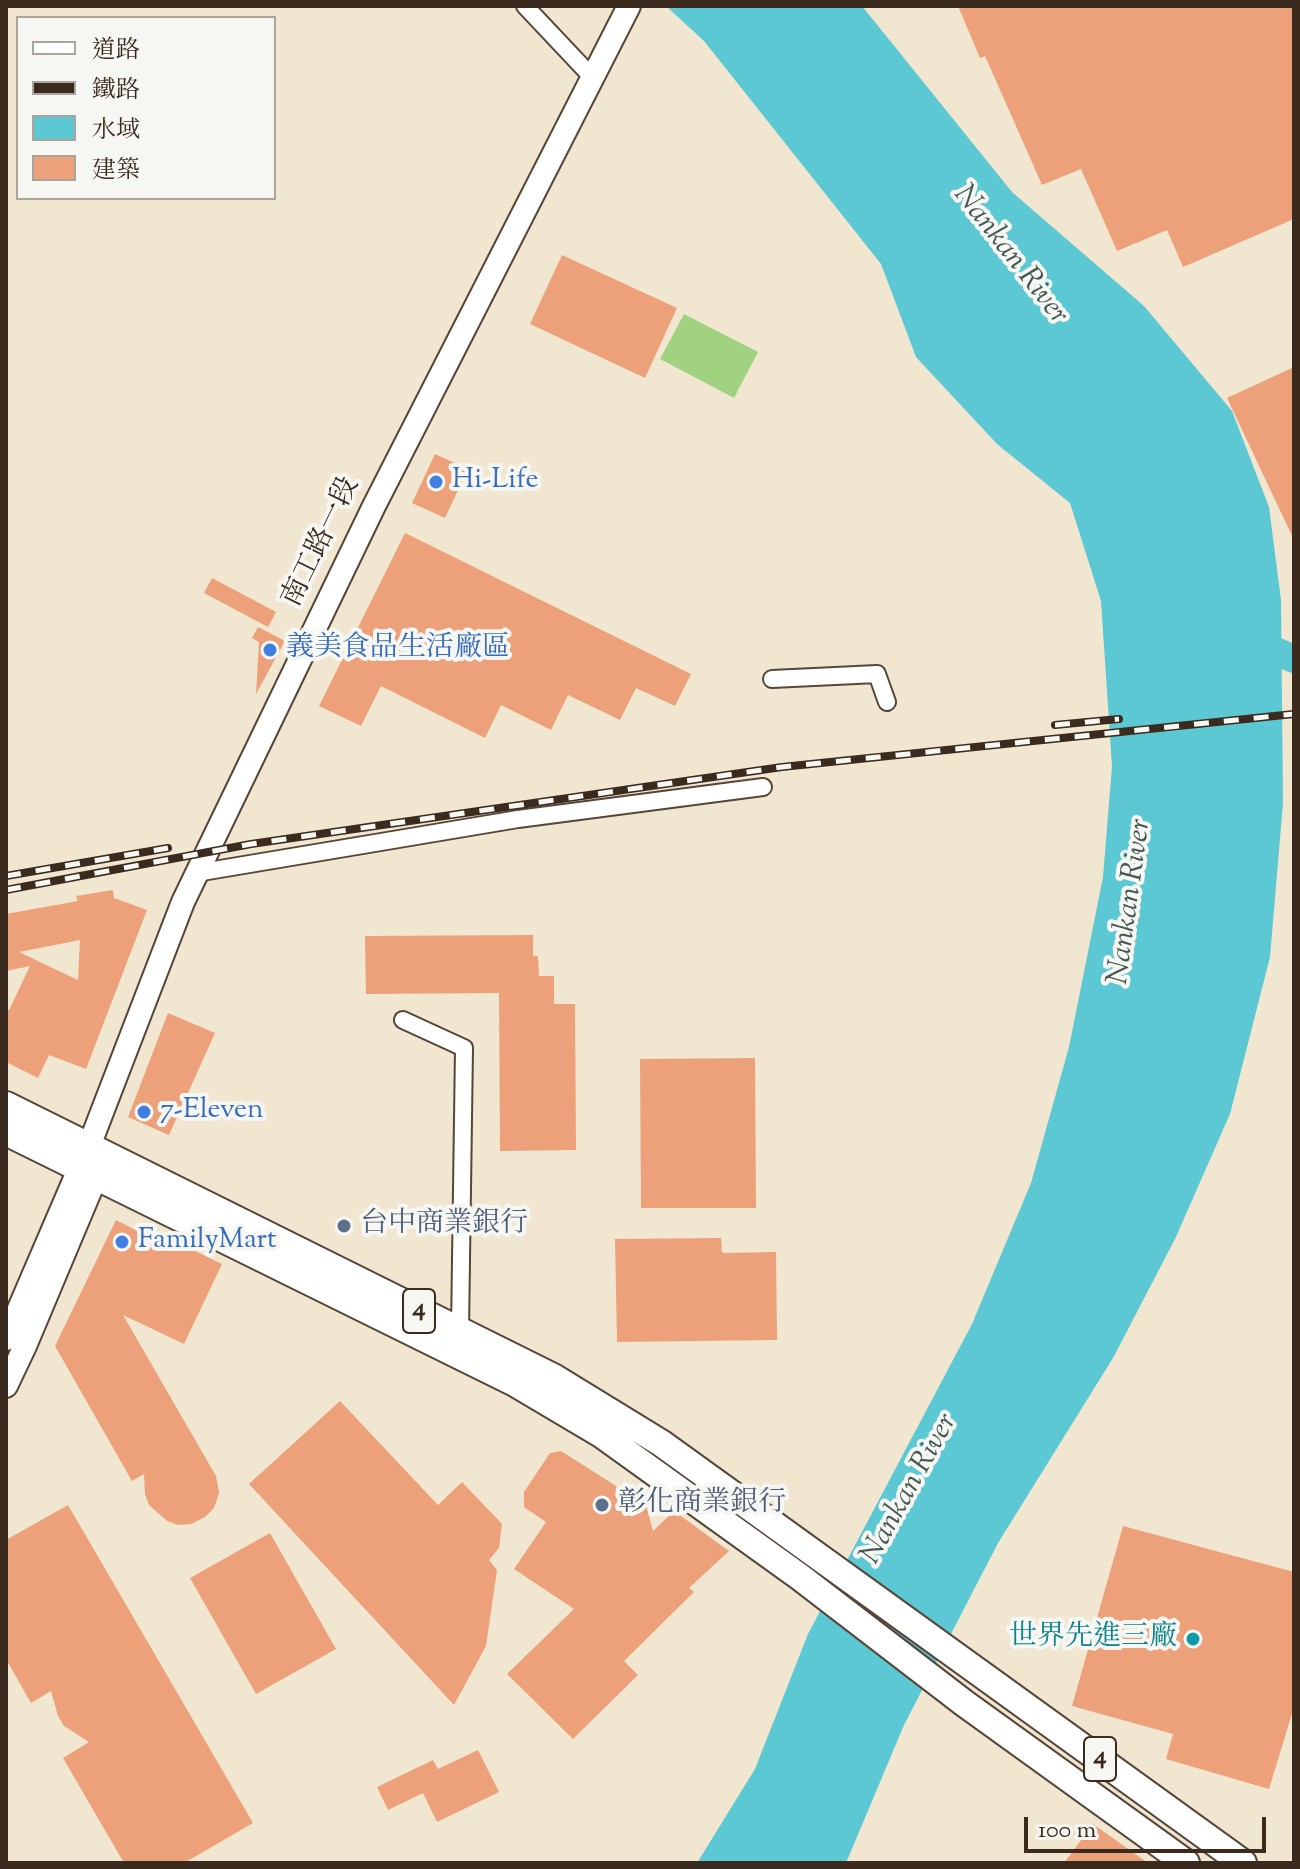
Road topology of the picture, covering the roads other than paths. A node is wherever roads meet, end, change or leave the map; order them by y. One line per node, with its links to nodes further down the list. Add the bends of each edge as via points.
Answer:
1 (525, 6): 3 (street)
2 (629, 6): 3 (street, 南工路一段)
3 (596, 71): 7 (street, 南工路一段, via 374,506)
4 (772, 679): 5 (street, via 877,674)
5 (887, 702)
6 (763, 787): 7 (street, via 518,819)
7 (196, 873): 11 (street, 南工路一段)
8 (403, 1020): 12 (street, via 464,1048)
9 (6, 1105): 11 (main road, 4)
10 (6, 1132): 11 (main road, 4)
11 (88, 1164): 12 (main road, 4); 13 (street); 14 (street); 15 (main road, 4, via 515,1383 601,1434)
12 (460, 1331): 16 (main road, 4, via 555,1378 661,1443)
13 (6, 1339)
14 (6, 1386)
15 (1186, 1863)
16 (1243, 1863)

